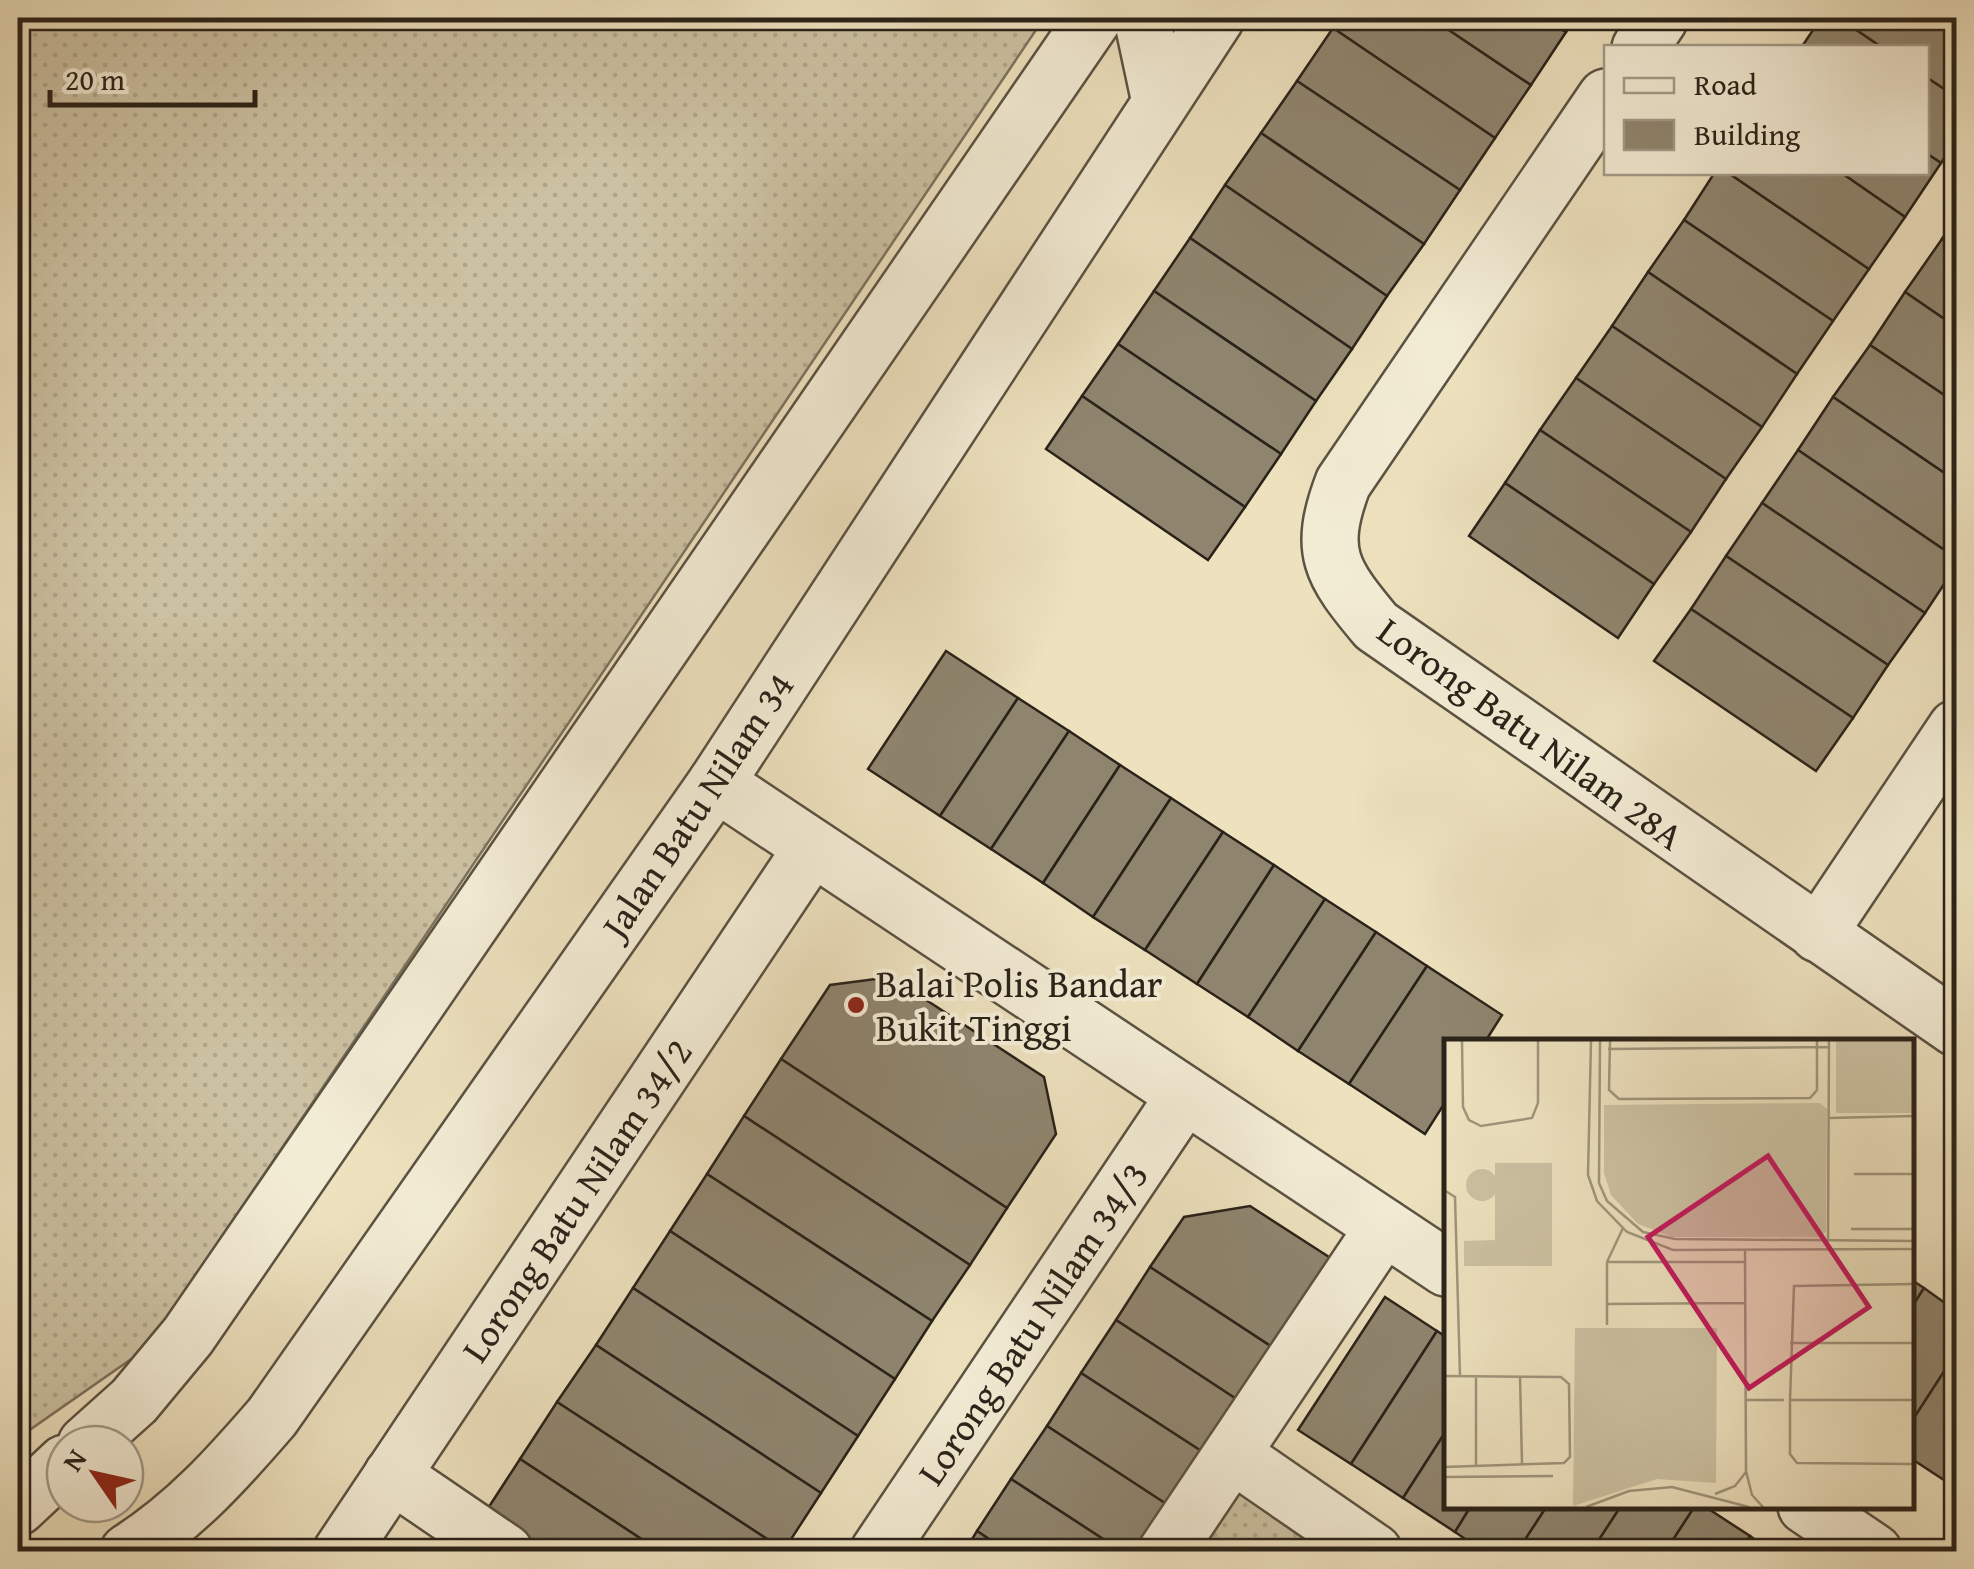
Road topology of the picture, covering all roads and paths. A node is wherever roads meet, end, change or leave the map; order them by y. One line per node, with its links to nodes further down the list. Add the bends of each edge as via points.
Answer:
1 (1094, 18): 16 (street, via 188,1336)
2 (1142, 18): 7 (street)
3 (1216, 18): 7 (street, Jalan Batu Nilam 34)
4 (1660, 18): 5 (street)
5 (1642, 45)
6 (1604, 99): 11 (street, Lorong Batu Nilam 28A, via 1342,483 1328,524 1328,553 1342,585 1376,626)
7 (1160, 102): 9 (street, Jalan Batu Nilam 34)
8 (1956, 728): 11 (street)
9 (716, 783): 10 (street); 22 (street, Jalan Batu Nilam 34, via 272,1416 216,1482)
10 (812, 848): 13 (street); 18 (street, Lorong Batu Nilam 34/2)
11 (1818, 934): 12 (street, Lorong Batu Nilam 28A)
12 (1956, 1028)
13 (1184, 1095): 14 (street); 25 (street, Lorong Batu Nilam 34/3)
14 (1384, 1227): 15 (street); 17 (street)
15 (1444, 1267)
16 (109, 1424)
17 (1232, 1454): 26 (street); 27 (street)
18 (392, 1475): 23 (street, Lorong Batu Nilam 34/2); 24 (street)
19 (45, 1482): 20 (street)
20 (18, 1507)
21 (1810, 1509): 28 (street)
22 (128, 1552)
23 (341, 1552)
24 (505, 1552)
25 (878, 1552)
26 (1166, 1552)
27 (1374, 1552)
28 (1874, 1552)

